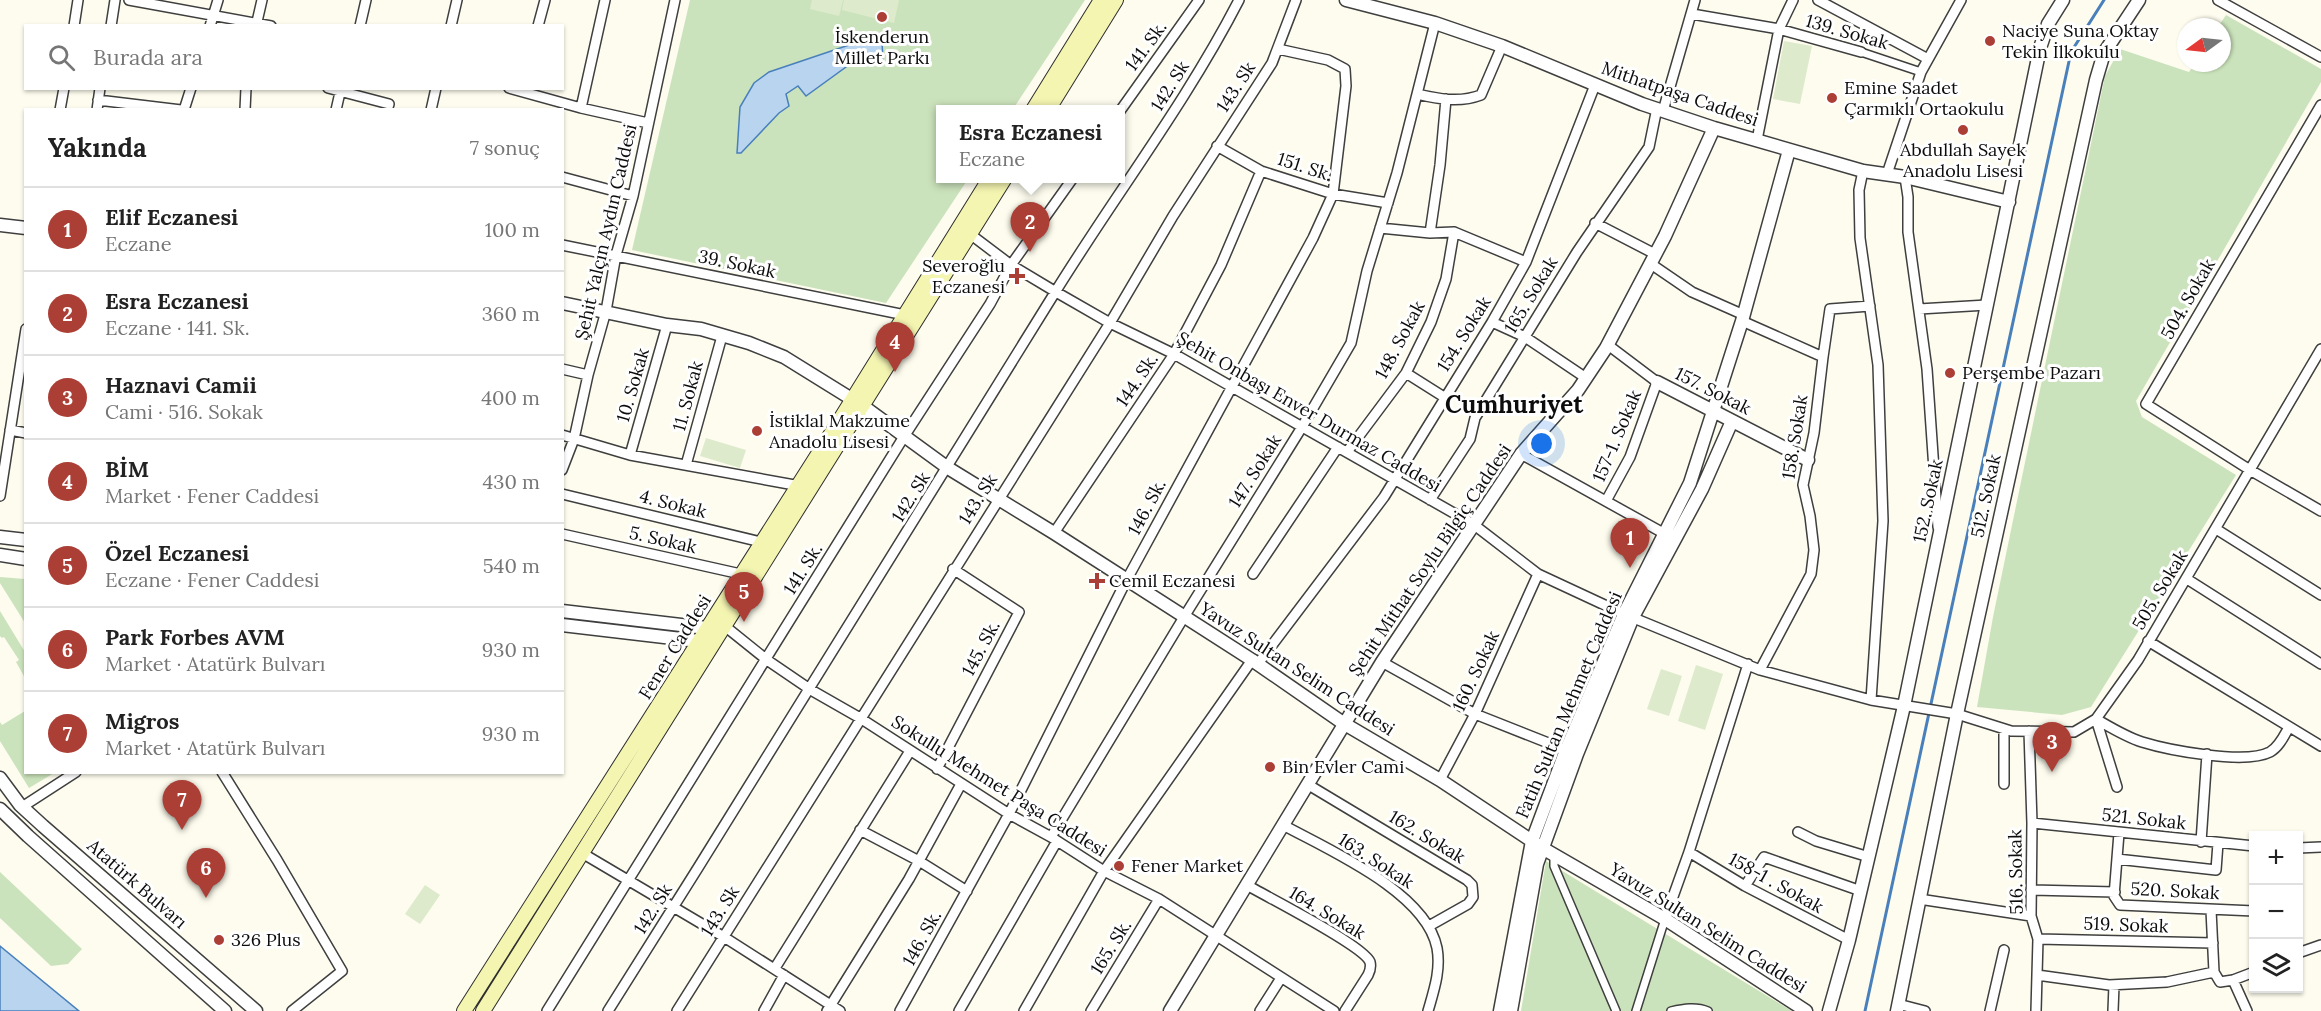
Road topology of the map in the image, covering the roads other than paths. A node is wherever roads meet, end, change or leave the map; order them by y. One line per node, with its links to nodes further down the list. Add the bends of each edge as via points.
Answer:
1 (78, 0): 27 (street)
2 (115, 0): 28 (street)
3 (129, 0): 25 (street)
4 (218, 0): 25 (street)
5 (262, 0): 29 (street)
6 (366, 0): 30 (street)
7 (457, 0): 31 (street)
8 (545, 0): 32 (street)
9 (605, 0): 63 (street)
10 (675, 0): 65 (street, Şehit Yalçın Aydın Caddesi)
11 (1101, 0): 52 (main road)
12 (1116, 0): 53 (main road)
13 (1199, 0): 54 (street, 141. Sk.)
14 (1239, 0): 94 (street, 142. Sk, via 1183,98)
15 (1296, 0): 35 (street, 143. Sk)
16 (1346, 0): 26 (street, Mithatpaşa Caddesi)
17 (1695, 0): 24 (street, 165. Sokak)
18 (1793, 0): 33 (street)
19 (1818, 0): 38 (street)
20 (1960, 0): 38 (street)
21 (2064, 0): 80 (street, 152. Sokak, via 2048,24 2040,48)
22 (2139, 0): 183 (street, 512. Sokak, via 2104,53 2096,80)
23 (2218, 0): 37 (street)
24 (1692, 14): 33 (street, 139. Sokak); 64 (street, 165. Sokak)
25 (211, 20): 29 (street)
26 (1436, 23): 34 (street, Mithatpaşa Caddesi); 49 (street, 147. Sokak)
27 (74, 24)
28 (111, 24)
29 (257, 24)
30 (360, 24)
31 (451, 24)
32 (539, 24)
33 (1779, 29): 36 (street, 139. Sokak); 67 (street)
34 (1502, 46): 40 (street, Mithatpaşa Caddesi); 50 (street, via 1481,95)
35 (1278, 50): 68 (street, 143. Sk); 78 (street, 146. Sk., via 1328,60 1345,69)
36 (1861, 51): 39 (street, 139. Sokak)
37 (2321, 57)
38 (1928, 59): 39 (street)
39 (1921, 72): 72 (street)
40 (1595, 85): 64 (street, Mithatpaşa Caddesi); 92 (street, 154. Sokak)
41 (64, 90): 56 (street)
42 (100, 90): 51 (street)
43 (190, 90): 58 (street)
44 (246, 90): 59 (street)
45 (341, 90): 60 (street)
46 (344, 90): 61 (street, via 389,104)
47 (436, 90): 62 (street)
48 (521, 90): 63 (street)
49 (1417, 94): 50 (street); 81 (street, 147. Sokak)
50 (1446, 99): 87 (street)
51 (97, 105): 57 (street)
52 (1036, 105)
53 (1051, 105)
54 (1124, 105)
55 (2321, 105): 136 (street, 504. Sokak, via 2146,404)
56 (60, 108)
57 (149, 108)
58 (184, 108)
59 (245, 108)
60 (336, 108)
61 (388, 108)
62 (431, 108)
63 (581, 108): 65 (street)
64 (1660, 109): 66 (street, Mithatpaşa Caddesi); 82 (street, 165. Sokak, via 1649,147)
65 (648, 123): 79 (street, Şehit Yalçın Aydın Caddesi)
66 (1714, 128): 67 (street, Mithatpaşa Caddesi); 91 (street, Şehit Mithat Soylu Bilgiç Caddesi)
67 (1757, 140): 69 (street, Mithatpaşa Caddesi)
68 (1217, 146): 70 (street, 151. Sk.); 103 (street, 143. Sk)
69 (1789, 150): 71 (street, Mithatpaşa Caddesi); 101 (street, Fatih Sultan Mehmet Caddesi)
70 (1262, 171): 78 (street, 151. Sk.); 110 (street, 144. Sk., via 1221,265)
71 (1863, 171): 72 (street, Mithatpaşa Caddesi); 97 (street, via 1859,190 1860,238)
72 (1887, 174): 73 (street, Mithatpaşa Caddesi)
73 (1905, 177): 80 (street, Mithatpaşa Caddesi); 98 (street)
74 (564, 178): 79 (street)
75 (987, 183): 100 (main road, Fener Caddesi)
76 (1002, 183): 88 (main road, Fener Caddesi)
77 (1069, 183): 93 (street, 141. Sk.)
78 (1333, 194): 81 (street, 151. Sk.); 117 (street, 146. Sk.)
79 (633, 196): 90 (street, Şehit Yalçın Aydın Caddesi)
80 (2008, 202): 96 (street, 152. Sokak)
81 (1388, 203): 85 (street, 147. Sokak)
82 (1595, 224): 91 (street); 106 (street, 165. Sokak)
83 (0, 225): 84 (street)
84 (24, 228)
85 (1380, 228): 87 (street); 122 (street, 147. Sokak, via 1351,343)
86 (1454, 232): 87 (street); 92 (street); 113 (street, 148. Sokak, via 1437,310)
87 (1430, 233)
88 (970, 234): 93 (street, Şehit Onbaşı Enver Durmaz Caddesi); 119 (main road, Fener Caddesi)
89 (564, 244): 90 (street, 39. Sokak)
90 (616, 255): 99 (street, Şehit Yalçın Aydın Caddesi); 100 (street, 39. Sokak)
91 (1653, 259): 101 (street, via 1692,292); 108 (street, Şehit Mithat Soylu Bilgiç Caddesi)
92 (1526, 262): 102 (street, 154. Sokak)
93 (1011, 265): 94 (street, Şehit Onbaşı Enver Durmaz Caddesi); 125 (street, 141. Sk.)
94 (1056, 292): 103 (street, Şehit Onbaşı Enver Durmaz Caddesi); 135 (street, 142. Sk)
95 (564, 303): 99 (street, Yavuz Sultan Selim Caddesi)
96 (1988, 305): 98 (street); 153 (street, 152. Sokak)
97 (1870, 306): 111 (street, 158. Sokak, via 1830,309); 180 (street, via 1878,365 1883,521)
98 (1919, 309): 153 (street)
99 (606, 311): 104 (street, Yavuz Sultan Selim Caddesi); 114 (street, Şehit Yalçın Aydın Caddesi)
100 (905, 315): 119 (main road, Fener Caddesi)
101 (1743, 318): 111 (street); 120 (street, Fatih Sultan Mehmet Caddesi)
102 (1492, 322): 106 (street); 118 (street, 154. Sokak)
103 (1110, 323): 110 (street, Şehit Onbaşı Enver Durmaz Caddesi); 142 (street, 143. Sk)
104 (667, 325): 105 (street, Yavuz Sultan Selim Caddesi); 131 (street, 10. Sokak)
105 (722, 336): 119 (street, Yavuz Sultan Selim Caddesi, via 784,357); 134 (street, 11. Sokak)
106 (1525, 337): 115 (street); 143 (street, 165. Sokak, via 1475,418 1470,439)
107 (24, 341): 123 (street)
108 (1608, 345): 115 (street, Şehit Mithat Soylu Bilgiç Caddesi); 116 (street, 157. Sokak)
109 (2320, 353): 136 (street, 505. Sokak)
110 (1174, 354): 117 (street, Şehit Onbaşı Enver Durmaz Caddesi); 149 (street, 144. Sk.)
111 (1823, 357): 132 (street, 158. Sokak)
112 (564, 369): 114 (street)
113 (1406, 373): 118 (street); 129 (street, 148. Sokak)
114 (588, 375): 127 (street, Şehit Yalçın Aydın Caddesi)
115 (1586, 378): 130 (street, Şehit Mithat Soylu Bilgiç Caddesi)
116 (1657, 382): 120 (street, 157. Sokak); 144 (street, 157-1. Sokak, via 1630,457)
117 (1231, 386): 122 (street, Şehit Onbaşı Enver Durmaz Caddesi); 164 (street, 146. Sk.)
118 (1444, 397): 137 (street, 154. Sokak)
119 (858, 402): 125 (street, Yavuz Sultan Selim Caddesi); 139 (main road, Fener Caddesi)
120 (1714, 411): 121 (street, 157. Sokak); 138 (street, Fatih Sultan Mehmet Caddesi)
121 (1732, 421): 132 (street, 157. Sokak); 145 (street, Fatih Sultan Mehmet Caddesi)
122 (1302, 427): 128 (street, Şehit Onbaşı Enver Durmaz Caddesi); 168 (street, 147. Sokak)
123 (10, 430): 124 (street); 141 (street)
124 (24, 433)
125 (905, 435): 135 (street, Yavuz Sultan Selim Caddesi); 173 (street, 141. Sk.)
126 (564, 436): 127 (street)
127 (574, 439): 131 (street); 133 (street, Şehit Yalçın Aydın Caddesi)
128 (1338, 447): 129 (street, Şehit Onbaşı Enver Durmaz Caddesi); 160 (street)
129 (1347, 453): 137 (street, Şehit Onbaşı Enver Durmaz Caddesi)
130 (1521, 454): 144 (street); 147 (street, Şehit Mithat Soylu Bilgiç Caddesi)
131 (630, 455): 134 (street)
132 (1808, 460): 178 (street, 158. Sokak, via 1803,485 1814,550 1812,574)
133 (564, 465)
134 (686, 465): 139 (street)
135 (948, 468): 142 (street, Yavuz Sultan Selim Caddesi); 179 (street, 142. Sk)
136 (2250, 470): 146 (street); 148 (street, 505. Sokak)
137 (1394, 479): 143 (street, Şehit Onbaşı Enver Durmaz Caddesi); 174 (street, 154. Sokak)
138 (1690, 483): 145 (street); 151 (street, Fatih Sultan Mehmet Caddesi)
139 (805, 487): 155 (main road, Fener Caddesi); 156 (main road, Fener Caddesi)
140 (564, 494): 155 (street, 4. Sokak)
141 (0, 496)
142 (998, 499): 149 (street, Yavuz Sultan Selim Caddesi); 159 (street, 143. Sk)
143 (1430, 500): 147 (street, Şehit Onbaşı Enver Durmaz Caddesi)
144 (1606, 501): 151 (street)
145 (1692, 507): 167 (street, Fatih Sultan Mehmet Caddesi)
146 (2321, 511)
147 (1473, 524): 161 (street, Şehit Onbaşı Enver Durmaz Caddesi); 175 (street, Şehit Mithat Soylu Bilgiç Caddesi)
148 (2216, 529): 163 (street, 505. Sokak); 165 (street)
149 (1054, 533): 164 (street, Yavuz Sultan Selim Caddesi)
150 (564, 534): 162 (street, 5. Sokak)
151 (1665, 534): 167 (street, Fatih Sultan Mehmet Caddesi)
152 (0, 537): 154 (street)
153 (1939, 538): 181 (street, 152. Sokak)
154 (24, 540)
155 (762, 543): 156 (street, 4. Sokak); 162 (main road, Fener Caddesi)
156 (777, 543): 162 (main road, Fener Caddesi)
157 (0, 555): 158 (street)
158 (24, 559)
159 (953, 569): 184 (street, 143. Sk); 194 (street, 145. Sk., via 1019,612)
160 (1253, 574)
161 (1538, 574): 167 (street, Şehit Onbaşı Enver Durmaz Caddesi); 182 (street, 160. Sokak)
162 (749, 576): 170 (main road, Fener Caddesi)
163 (2187, 579): 172 (street, 505. Sokak); 177 (street)
164 (1126, 581): 168 (street, Yavuz Sultan Selim Caddesi); 205 (street, 146. Sk.)
165 (2321, 595)
166 (564, 611): 170 (street)
167 (1629, 615): 176 (street, Şehit Onbaşı Enver Durmaz Caddesi); 191 (street, Fatih Sultan Mehmet Caddesi); 218 (street, Fatih Sultan Mehmet Caddesi, via 1577,754)
168 (1184, 617): 174 (street, Yavuz Sultan Selim Caddesi); 211 (street, 147. Sokak)
169 (564, 626): 171 (street)
170 (717, 629): 171 (main road, Fener Caddesi); 173 (street, Sokullu Mehmet Paşa Caddesi); 220 (main road, Fener Caddesi)
171 (700, 641): 261 (main road, Fener Caddesi)
172 (2148, 641): 185 (street, 505. Sokak); 187 (street)
173 (767, 660): 179 (street, Sokullu Mehmet Paşa Caddesi); 225 (street, 141. Sk.)
174 (1255, 662): 186 (street, Yavuz Sultan Selim Caddesi); 224 (street, 154. Sokak)
175 (1382, 662): 182 (street); 186 (street, Şehit Mithat Soylu Bilgiç Caddesi)
176 (1748, 664): 178 (street, Şehit Onbaşı Enver Durmaz Caddesi); 219 (street)
177 (2321, 664)
178 (1760, 670): 180 (street, Şehit Onbaşı Enver Durmaz Caddesi)
179 (811, 690): 184 (street, Sokullu Mehmet Paşa Caddesi); 234 (street, 142. Sk)
180 (1871, 700): 181 (street, Şehit Onbaşı Enver Durmaz Caddesi)
181 (1904, 706): 183 (street, Şehit Onbaşı Enver Durmaz Caddesi); 221 (street, 152. Sokak)
182 (1475, 714): 191 (street); 198 (street, 160. Sokak)
183 (1957, 714): 188 (street); 233 (street, 512. Sokak)
184 (861, 718): 192 (street, Sokullu Mehmet Paşa Caddesi); 241 (street, 143. Sk)
185 (2096, 719): 189 (street, via 2073,732); 193 (street, via 2140,741); 202 (street)
186 (1344, 723): 198 (street, Yavuz Sultan Selim Caddesi); 200 (street, Şehit Mithat Soylu Bilgiç Caddesi)
187 (2289, 727): 190 (street); 193 (street, via 2269,752 2242,758)
188 (2004, 729): 189 (street); 201 (street)
189 (2029, 731): 206 (street, 516. Sokak)
190 (2321, 746)
191 (1566, 750): 212 (street, Fatih Sultan Mehmet Caddesi)
192 (910, 751): 194 (street, Sokullu Mehmet Paşa Caddesi); 208 (street)
193 (2207, 754): 213 (street)
194 (937, 769): 199 (street, Sokullu Mehmet Paşa Caddesi)
195 (73, 774): 203 (street)
196 (223, 774): 260 (street, via 342,971)
197 (0, 778): 203 (street, Atatürk Bulvarı)
198 (1440, 780): 212 (street, Yavuz Sultan Selim Caddesi)
199 (961, 784): 205 (street, Sokullu Mehmet Paşa Caddesi); 223 (street)
200 (1307, 784): 207 (street, Şehit Mithat Soylu Bilgiç Caddesi); 239 (street, 162. Sokak, via 1472,885 1473,897 1468,904)
201 (2004, 784)
202 (2117, 787)
203 (22, 807): 259 (street, Atatürk Bulvarı)
204 (0, 809): 258 (street, Atatürk Bulvarı)
205 (1009, 814): 211 (street, Sokullu Mehmet Paşa Caddesi); 229 (street, 146. Sk.)
206 (2032, 824): 210 (street, 521. Sokak); 228 (street, 516. Sokak)
207 (1283, 825): 226 (street, Şehit Mithat Soylu Bilgiç Caddesi); 239 (street, 163. Sokak, via 1394,889)
208 (860, 830): 223 (street); 248 (street)
209 (1798, 832): 221 (street)
210 (2119, 833): 213 (street, 521. Sokak); 222 (street)
211 (1054, 839): 224 (street, Sokullu Mehmet Paşa Caddesi); 269 (street, 147. Sokak)
212 (1532, 842): 218 (street, Yavuz Sultan Selim Caddesi); 277 (street, Fatih Sultan Mehmet Caddesi)
213 (2201, 842): 214 (street, 521. Sokak)
214 (2218, 843): 215 (street, 521. Sokak); 222 (street, via 2216,870)
215 (2249, 846)
216 (2321, 847): 217 (street)
217 (2303, 848)
218 (1549, 852): 238 (street, Yavuz Sultan Selim Caddesi); 278 (street, Fatih Sultan Mehmet Caddesi, via 1537,864); 279 (street)
219 (1689, 852): 227 (street, 158-1 . Sokak); 238 (street)
220 (582, 853): 225 (street); 262 (main road, Fener Caddesi)
221 (1869, 857): 230 (street, 152. Sokak)
222 (2117, 859): 231 (street)
223 (919, 861): 229 (street); 257 (street)
224 (1104, 871): 232 (street, Sokullu Mehmet Paşa Caddesi); 270 (street, 154. Sokak)
225 (627, 880): 234 (street); 263 (street, 141. Sk.)
226 (1247, 885): 240 (street, Şehit Mithat Soylu Bilgiç Caddesi); 275 (street, 164. Sokak, via 1344,940 1370,961 1368,975)
227 (1745, 886): 230 (street, via 1764,857); 243 (street, 158-1 . Sokak)
228 (2031, 890): 231 (street, 520. Sokak); 237 (street, 516. Sokak)
229 (967, 891): 268 (street, 146. Sk.)
230 (1861, 891): 243 (street, 152. Sokak)
231 (2115, 892): 235 (street, 520. Sokak, via 2120,905)
232 (1160, 899): 240 (street, Sokullu Mehmet Paşa Caddesi); 271 (street, 165. Sk.)
233 (1920, 899): 237 (street); 256 (street, 512. Sokak)
234 (673, 908): 241 (street); 264 (street, 142. Sk)
235 (2211, 910): 236 (street, 520. Sokak); 244 (street)
236 (2249, 911)
237 (2031, 916): 242 (street, 516. Sokak)
238 (1665, 919): 280 (street); 283 (street, Yavuz Sultan Selim Caddesi)
239 (1429, 926): 276 (street, 163. Sokak, via 1437,947 1438,971)
240 (1215, 935): 253 (street, Sokullu Mehmet Paşa Caddesi); 272 (street, Şehit Mithat Soylu Bilgiç Caddesi)
241 (724, 937): 248 (street); 265 (street, 143. Sk)
242 (2038, 939): 244 (street, 519. Sokak); 252 (street, 516. Sokak)
243 (1849, 940): 284 (street, 152. Sokak)
244 (2213, 943): 249 (street)
245 (2321, 945): 247 (street)
246 (2004, 950): 286 (street)
247 (2303, 951)
248 (775, 968): 251 (street)
249 (2214, 972): 254 (street, via 2220,982); 255 (street, via 2167,982)
250 (2249, 974): 254 (street)
251 (784, 975): 257 (street); 266 (street)
252 (2037, 975): 255 (street); 287 (street, 516. Sokak)
253 (1281, 978): 273 (street); 274 (street, Sokullu Mehmet Paşa Caddesi)
254 (2233, 980): 289 (street)
255 (2114, 985): 288 (street)
256 (1898, 1007): 285 (street)
257 (829, 1008): 267 (street)
258 (225, 1011)
259 (256, 1011)
260 (292, 1011)
261 (464, 1011)
262 (483, 1011)
263 (547, 1011)
264 (608, 1011)
265 (677, 1011)
266 (764, 1011)
267 (840, 1011)
268 (900, 1011)
269 (959, 1011)
270 (1024, 1011)
271 (1091, 1011)
272 (1170, 1011)
273 (1260, 1011)
274 (1334, 1011)
275 (1345, 1011)
276 (1428, 1011)
277 (1500, 1011)
278 (1511, 1011)
279 (1616, 1011)
280 (1636, 1011)
281 (1671, 1011): 282 (street)
282 (1708, 1011)
283 (1806, 1011)
284 (1828, 1011)
285 (1925, 1011)
286 (1990, 1011)
287 (2036, 1011)
288 (2113, 1011)
289 (2247, 1011)

